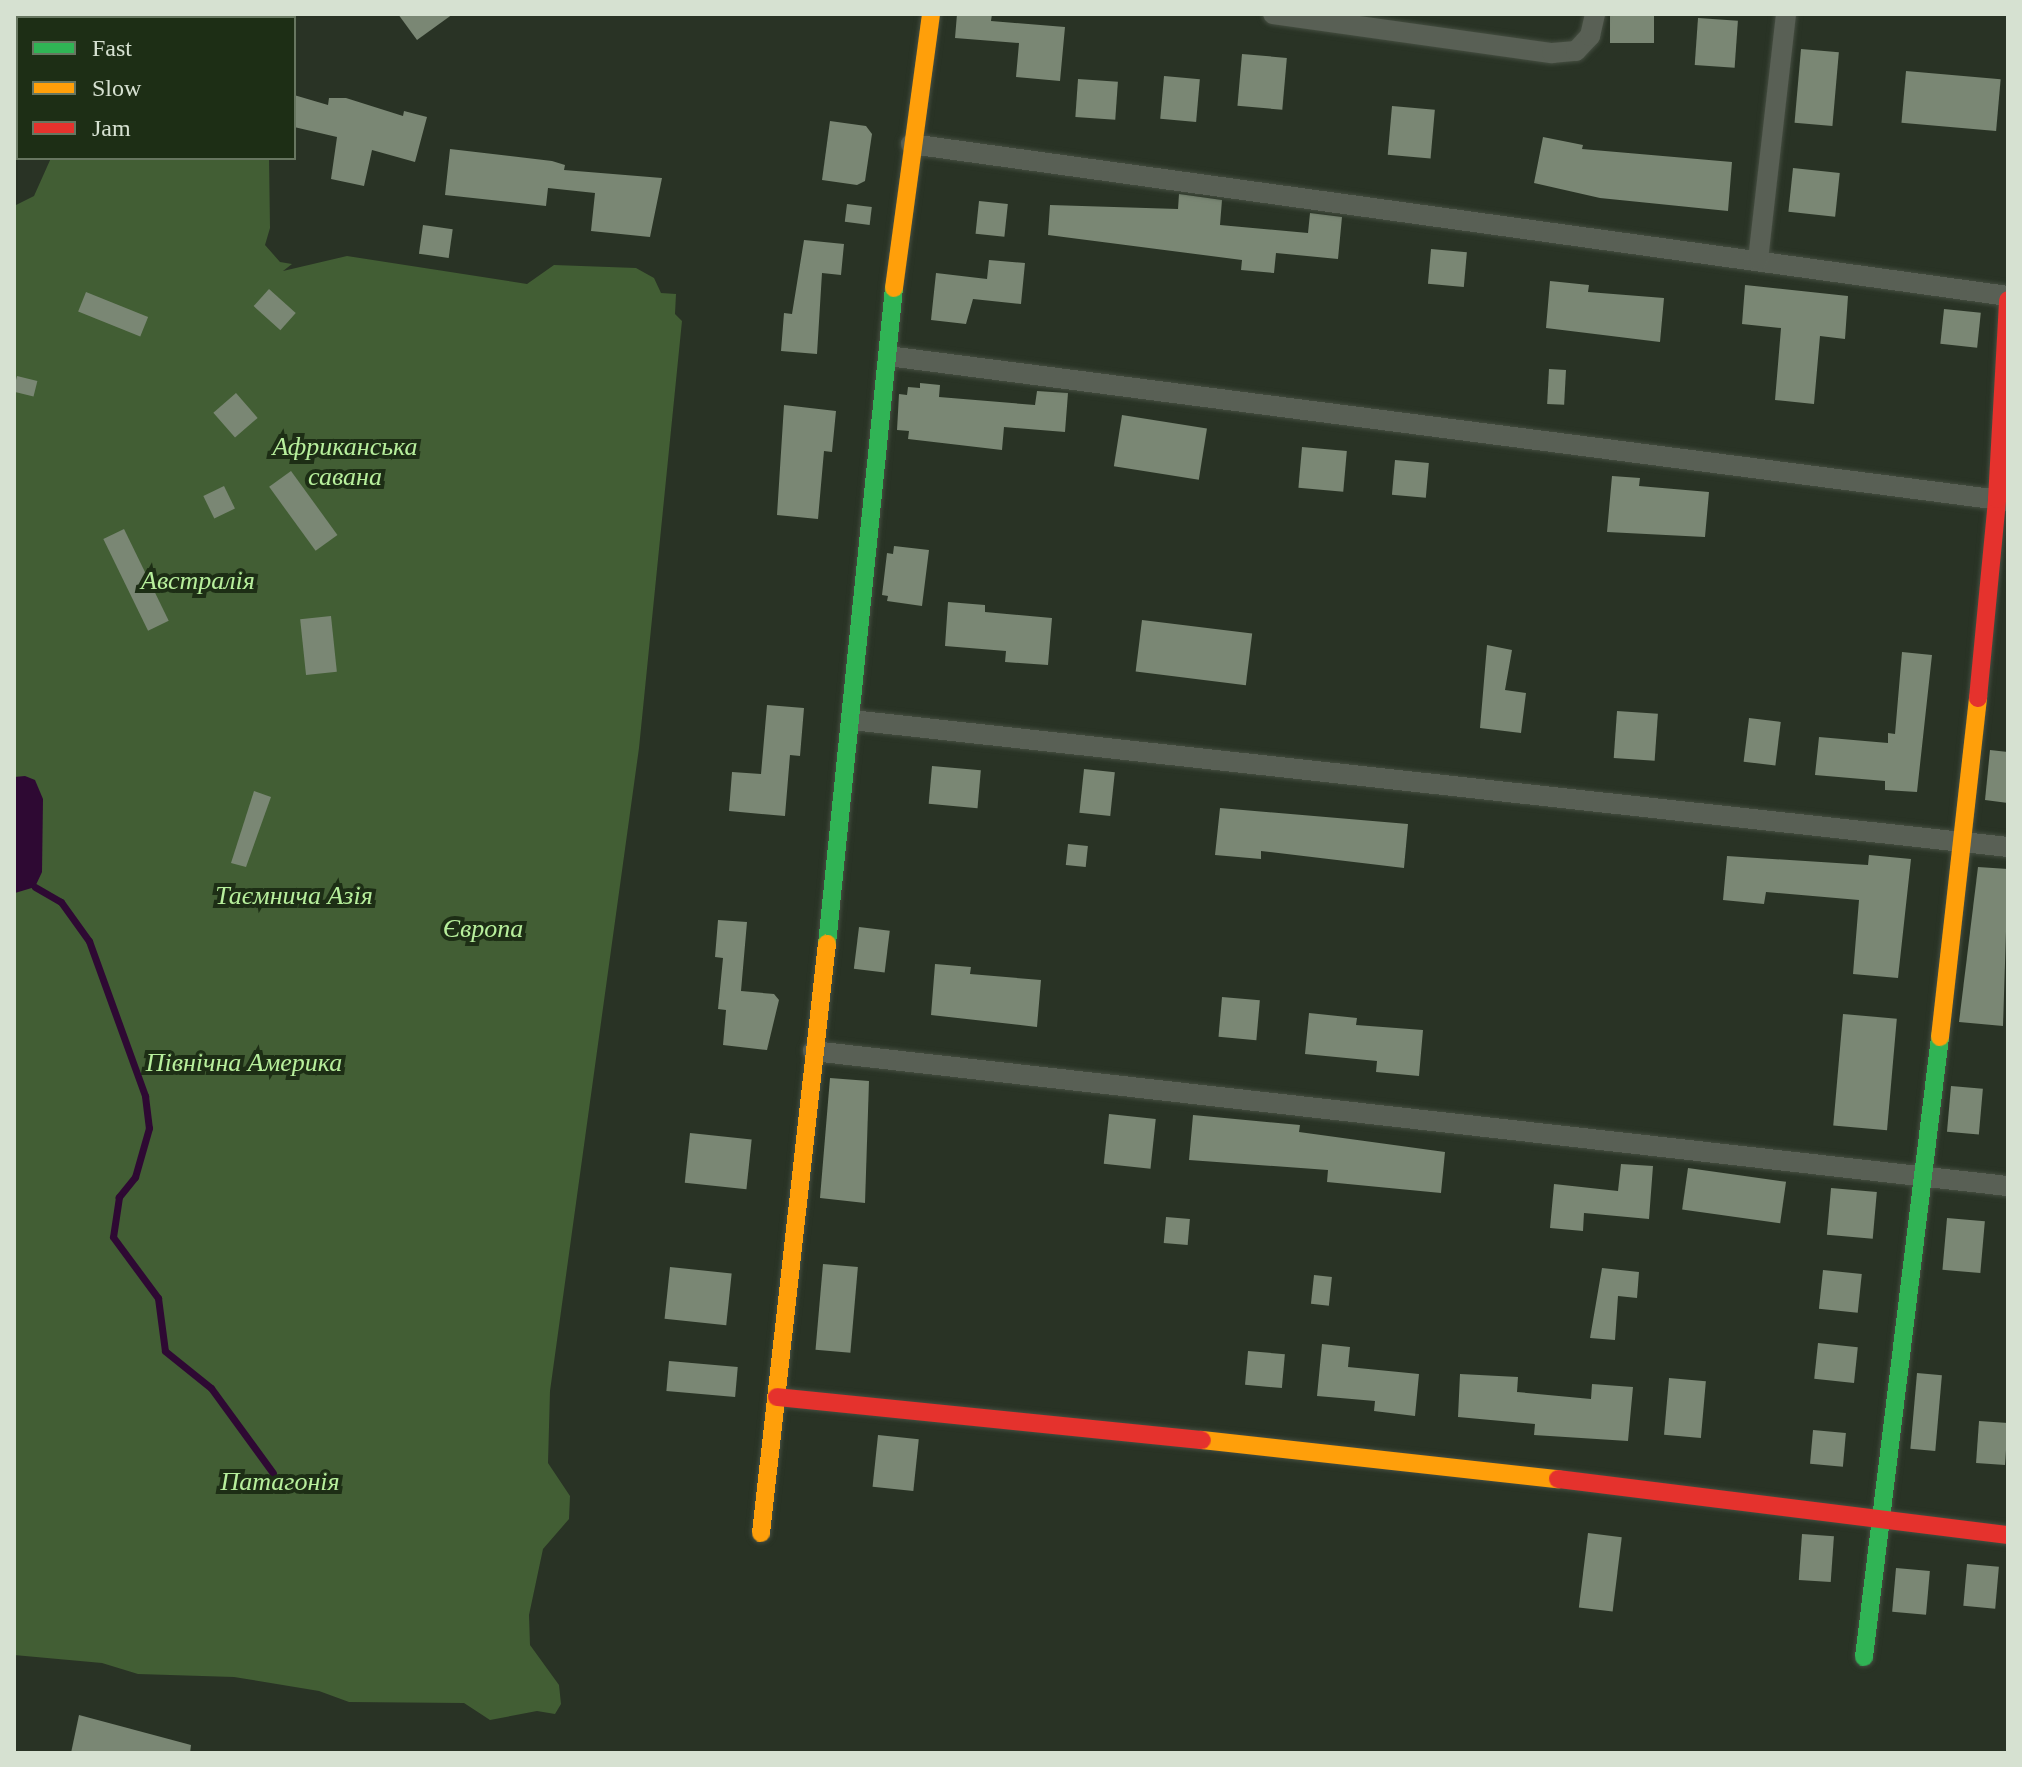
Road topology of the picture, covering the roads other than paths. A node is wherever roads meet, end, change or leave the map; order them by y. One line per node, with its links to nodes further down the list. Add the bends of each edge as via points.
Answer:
1 (931, 14): 6 (street)
2 (1273, 14): 5 (street)
3 (1595, 14): 5 (street, via 1590,36 1576,51 1552,53)
4 (1786, 14): 7 (street)
5 (1384, 22)
6 (911, 144): 7 (street); 9 (street)
7 (1758, 260): 8 (street)
8 (2008, 298): 10 (street)
9 (888, 356): 10 (street); 11 (street)
10 (2003, 500): 12 (street)
11 (852, 720): 12 (street); 14 (street)
12 (1964, 842): 13 (street); 15 (street)
13 (2008, 847)
14 (813, 1051): 15 (street); 17 (street)
15 (1919, 1177): 16 (street); 18 (street)
16 (2008, 1186)
17 (777, 1397): 18 (street, via 1415,1461); 19 (street)
18 (1880, 1519): 20 (street); 21 (street)
19 (761, 1533)
20 (2008, 1535)
21 (1864, 1657)

